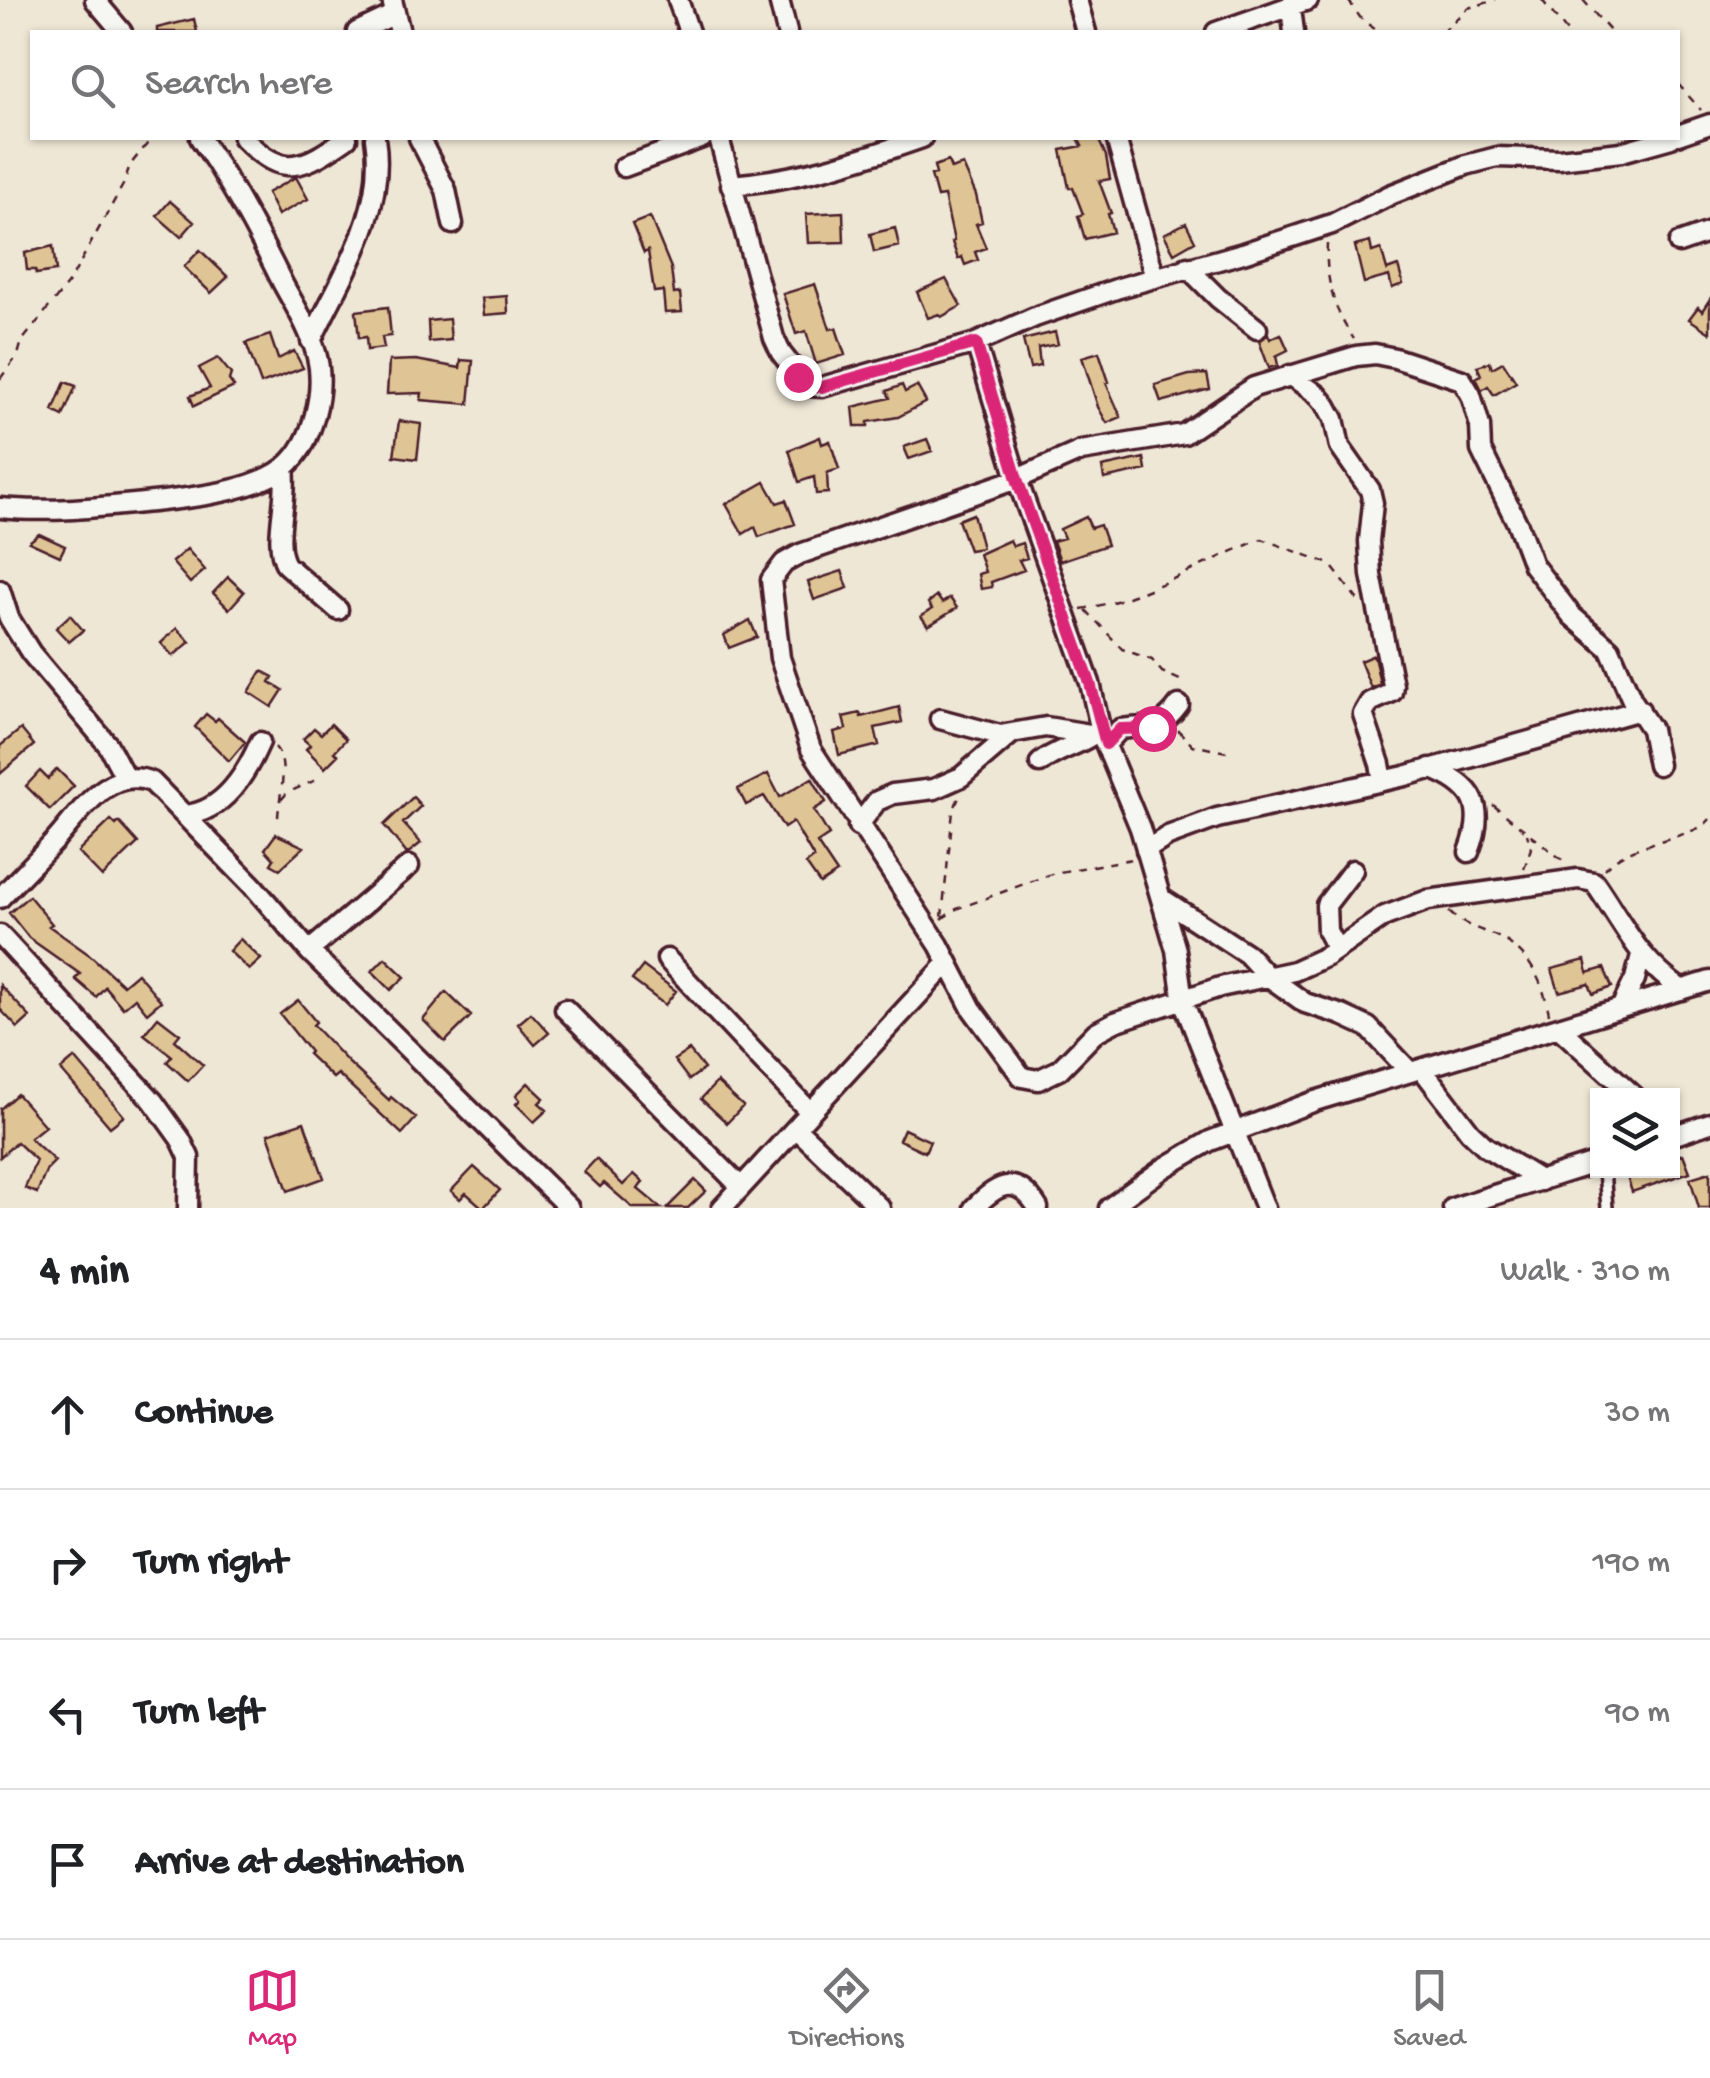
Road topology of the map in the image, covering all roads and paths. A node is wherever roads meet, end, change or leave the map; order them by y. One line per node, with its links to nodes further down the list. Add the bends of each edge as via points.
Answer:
1 (96, 0): 14 (street)
2 (678, 0): 16 (street)
3 (779, 0): 17 (street)
4 (1077, 0): 18 (street)
5 (1308, 0): 12 (street)
6 (1348, 0): 21 (path)
7 (1496, 0): 22 (path, via 1468,8)
8 (1542, 0): 23 (path)
9 (1583, 0): 11 (path)
10 (1592, 0): 11 (path)
11 (1590, 6): 24 (path)
12 (1290, 8): 19 (street); 20 (street)
13 (396, 15): 15 (street)
14 (120, 30)
15 (362, 30)
16 (688, 30)
17 (786, 30)
18 (1085, 30)
19 (1222, 30)
20 (1294, 30)
21 (1376, 30)
22 (1444, 30)
23 (1565, 30)
24 (1610, 30)
25 (1680, 86): 26 (path)
26 (1710, 124): 27 (street)
27 (1680, 134)
28 (150, 140): 52 (path, via 130,165 70,281)
29 (201, 140): 48 (street)
30 (245, 140): 31 (street, via 259,155 291,167)
31 (343, 140)
32 (376, 140): 48 (street, via 377,171 360,244)
33 (420, 140): 41 (street, via 446,190)
34 (697, 140): 39 (street)
35 (720, 140): 40 (street)
36 (916, 140): 40 (street, via 835,169)
37 (1117, 140): 46 (street)
38 (1663, 140): 42 (street, via 1559,158 1497,157 1443,172)
39 (624, 167)
40 (731, 185): 49 (street, via 774,338 807,386)
41 (453, 224)
42 (1332, 224): 45 (street); 50 (path, via 1327,263 1338,316 1360,346)
43 (1710, 232): 44 (street)
44 (1678, 243)
45 (1186, 268): 46 (street); 47 (street)
46 (1155, 278): 49 (street)
47 (1257, 328)
48 (311, 340): 53 (street, via 319,379 316,409 301,448)
49 (976, 343): 54 (street)
50 (1376, 354): 51 (street); 63 (street, via 1462,380 1480,426 1481,450 1533,565 1572,616 1610,648)
51 (1290, 375): 54 (street, via 1254,387 1184,434 1081,451); 76 (street, via 1327,406 1340,446 1374,503 1371,575 1393,685 1363,714)
52 (0, 380)
53 (284, 468): 55 (street, via 180,499); 59 (street, via 282,557)
54 (1017, 479): 60 (street); 82 (street, via 800,554 771,580 780,658 794,704 811,749)
55 (0, 508)
56 (0, 590): 74 (street, via 31,654 108,745)
57 (1361, 604): 58 (path, via 1330,564 1262,539)
58 (1085, 609): 60 (path); 61 (path, via 1122,649)
59 (338, 610)
60 (1064, 612): 67 (street, via 1090,683)
61 (1180, 680)
62 (1179, 705): 65 (street)
63 (1640, 710): 71 (street); 72 (street)
64 (940, 719): 66 (street)
65 (1163, 723): 67 (street); 69 (path, via 1192,745)
66 (1010, 735): 67 (street, via 1046,728); 73 (street)
67 (1100, 739): 70 (street, via 1055,751); 85 (street)
68 (260, 742): 78 (path, via 282,755); 79 (street, via 222,800)
69 (1231, 753)
70 (1040, 763)
71 (1658, 765)
72 (1430, 768): 76 (street); 77 (street)
73 (961, 776): 82 (street, via 877,801); 93 (path)
74 (125, 777): 79 (street, via 152,782); 90 (street, via 87,803)
75 (318, 779): 78 (path)
76 (1383, 781): 85 (street, via 1216,818 1168,836)
77 (1472, 796): 83 (path); 84 (street, via 1477,818)
78 (280, 802): 81 (path)
79 (186, 815): 97 (street)
80 (1710, 819): 88 (path, via 1703,828 1622,855)
81 (278, 824)
82 (858, 826): 95 (street)
83 (1526, 833): 88 (path); 89 (path, via 1530,856)
84 (1469, 852)
85 (1147, 854): 91 (street); 93 (path, via 1054,873)
86 (409, 866): 97 (street)
87 (1353, 870): 96 (street, via 1326,905 1326,932)
88 (1589, 881): 89 (street); 98 (street)
89 (1512, 889): 92 (street)
90 (0, 898)
91 (1161, 898): 101 (street, via 1248,954); 104 (street)
92 (1437, 899): 96 (street, via 1384,916); 107 (path, via 1529,963 1542,980)
93 (942, 919): 95 (path)
94 (0, 935): 119 (street, via 182,1140 189,1157)
95 (939, 945): 100 (street)
96 (1336, 948): 101 (street, via 1294,971)
97 (309, 951): 120 (street)
98 (1641, 955): 103 (street); 105 (street)
99 (667, 959): 110 (street)
100 (948, 964): 104 (street, via 1015,1071 1038,1080 1058,1070 1096,1032); 110 (street)
101 (1266, 975): 104 (street); 108 (street, via 1304,1003 1368,1027)
102 (1710, 982): 103 (street)
103 (1682, 990): 105 (street)
104 (1184, 1001): 113 (street)
105 (1620, 1008): 107 (street)
106 (565, 1009): 118 (street)
107 (1557, 1028): 108 (street); 109 (street)
108 (1416, 1071): 113 (street); 117 (street, via 1486,1147)
109 (1625, 1088)
110 (810, 1112): 112 (street)
111 (1710, 1122): 114 (street)
112 (796, 1128): 118 (street); 122 (street)
113 (1235, 1131): 125 (street, via 1164,1168); 126 (street)
114 (1680, 1133)
115 (1590, 1165): 117 (street)
116 (1605, 1178): 128 (lane)
117 (1541, 1181): 127 (street)
118 (741, 1187): 121 (street)
119 (188, 1208)
120 (569, 1208)
121 (722, 1208)
122 (880, 1208)
123 (974, 1208): 124 (street, via 988,1193 1010,1186 1019,1186)
124 (1038, 1208)
125 (1109, 1208)
126 (1266, 1208)
127 (1453, 1208)
128 (1609, 1208)

